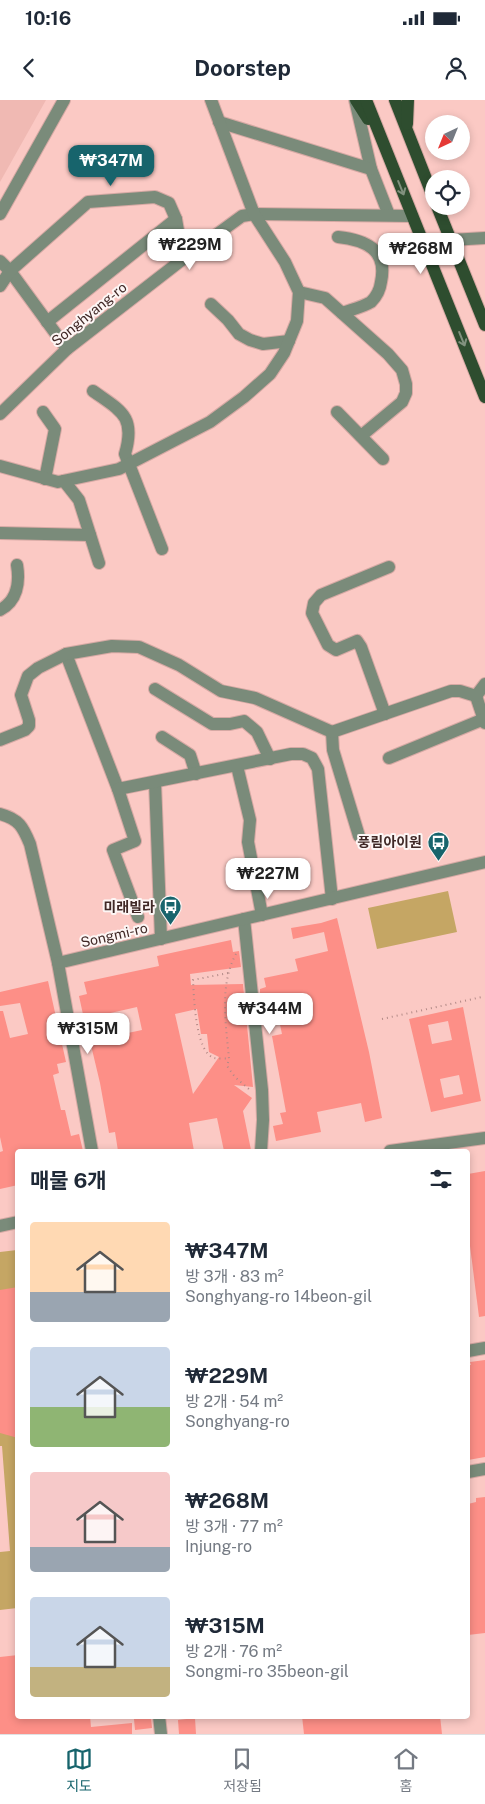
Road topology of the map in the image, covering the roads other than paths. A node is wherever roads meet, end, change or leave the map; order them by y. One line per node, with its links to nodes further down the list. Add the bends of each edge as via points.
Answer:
1 (64, 100): 12 (street)
2 (211, 100): 7 (street)
3 (355, 100): 9 (main road); 10 (street)
4 (366, 100): 9 (main road)
5 (395, 100): 8 (main road)
6 (408, 100): 8 (main road)
7 (219, 122): 10 (street); 13 (street)
8 (407, 131): 11 (main road)
9 (383, 142): 16 (main road, one-way to 16)
10 (371, 169): 14 (street)
11 (425, 176)
12 (0, 214)
13 (254, 214): 14 (street, Songhyang-ro); 21 (street, Songhyang-ro, via 242,216); 25 (street, via 285,262)
14 (389, 215): 16 (street, Songhyang-ro)
15 (441, 215): 20 (main road)
16 (412, 216): 33 (main road, one-way to 33)
17 (176, 219): 21 (street); 23 (street, via 169,203 155,197 88,202); 28 (street)
18 (338, 237): 27 (street, via 355,239 372,247 380,256 383,274 379,292 370,302)
19 (485, 238): 20 (street)
20 (451, 240): 29 (main road)
21 (183, 259): 31 (street, Songhyang-ro)
22 (0, 261): 23 (street)
23 (10, 271): 24 (street); 28 (street)
24 (0, 286)
25 (299, 292): 27 (street, via 324,298); 30 (street, via 298,321)
26 (211, 304): 30 (street, via 239,334 250,340 263,344)
27 (342, 313): 37 (street, via 388,354 402,370 406,384 402,402)
28 (47, 322): 31 (street)
29 (485, 325)
30 (289, 341): 39 (street, via 270,374 244,397 210,422)
31 (67, 349): 36 (street, Songhyang-ro)
32 (93, 391): 39 (street, via 122,412 129,438 125,454)
33 (485, 397)
34 (43, 412): 41 (street, via 55,429)
35 (337, 412): 37 (street)
36 (0, 414)
37 (361, 436): 38 (street)
38 (383, 459)
39 (130, 464): 42 (street); 45 (street)
40 (0, 466): 41 (street)
41 (45, 478): 42 (street)
42 (64, 481): 44 (street, via 79,500)
43 (0, 533): 44 (street)
44 (90, 535): 46 (street)
45 (162, 549)
46 (99, 563)
47 (17, 565): 49 (street, via 16,593)
48 (389, 567): 54 (street, via 321,595 314,602 312,613 328,645 336,650 356,641 361,647)
49 (0, 610)
50 (66, 654): 56 (street, via 112,646 139,647 179,665 221,691 255,698); 58 (street, via 28,676 21,695 29,726); 64 (street)
51 (485, 684): 53 (street)
52 (154, 689): 60 (street, via 212,724 244,721 257,732)
53 (476, 696): 54 (street, via 451,691); 55 (street)
54 (385, 714): 56 (street)
55 (484, 721): 59 (street)
56 (332, 732): 66 (street, via 333,750)
57 (162, 737): 62 (street, via 190,755)
58 (0, 740)
59 (389, 758)
60 (270, 759): 61 (street); 68 (street, via 303,754 312,758 318,769)
61 (237, 766): 62 (street); 69 (street, via 250,820 248,842)
62 (196, 774): 63 (street)
63 (155, 782): 64 (street); 72 (street)
64 (118, 789): 70 (street, via 135,841 113,850)
65 (0, 814): 73 (street, via 23,826)
66 (360, 836)
67 (485, 862): 68 (street, Songmi-ro)
68 (332, 899): 69 (street, Songmi-ro)
69 (262, 915): 71 (street, Songmi-ro)
70 (138, 918)
71 (244, 920): 72 (street, Songmi-ro); 77 (street, via 262,1090)
72 (161, 939): 73 (street, Songmi-ro)
73 (58, 963): 76 (street)
74 (485, 1138): 75 (street)
75 (438, 1148): 78 (street)
76 (92, 1149)
77 (261, 1149)
78 (422, 1149)
79 (15, 1223): 80 (street)
80 (0, 1226)
81 (485, 1348): 82 (street)
82 (470, 1351)
83 (485, 1469): 84 (street)
84 (470, 1472)
85 (159, 1719): 86 (street)
86 (160, 1734)

